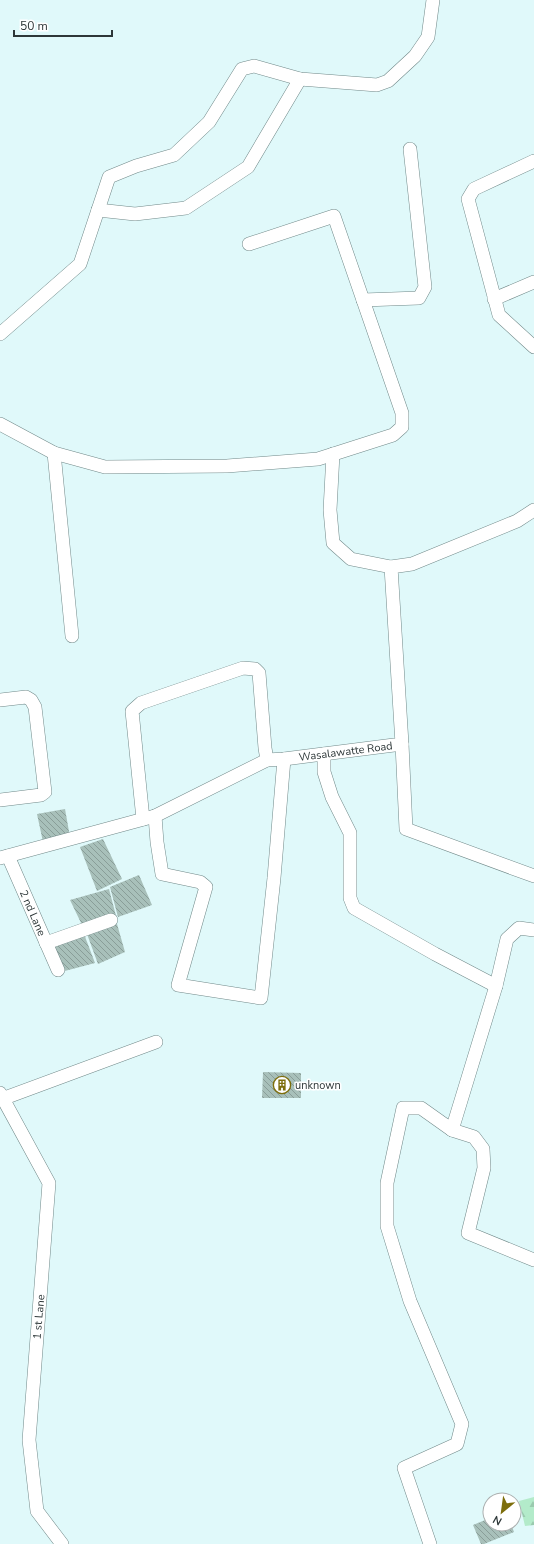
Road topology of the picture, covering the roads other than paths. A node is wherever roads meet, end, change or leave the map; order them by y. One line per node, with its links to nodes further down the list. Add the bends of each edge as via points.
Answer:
1 (433, 0): 2 (street, via 428,37 415,56 388,81 377,85)
2 (300, 79): 5 (street, via 248,166 186,208 134,214); 5 (street, via 254,66 242,69 209,122 174,155 109,177)
3 (410, 149): 9 (street, via 425,287 419,298)
4 (534, 161): 8 (street, via 474,189 468,199)
5 (98, 210): 10 (street, via 80,264)
6 (249, 244): 9 (street, via 334,216)
7 (534, 282): 8 (street)
8 (494, 298): 11 (street, via 499,315)
9 (363, 300): 14 (street, via 402,413 402,427 393,435)
10 (0, 334)
11 (534, 347)
12 (0, 424): 13 (street)
13 (54, 453): 14 (street, via 105,467 227,466 318,459); 17 (street)
14 (333, 454): 16 (street, via 330,510 333,543 351,559)
15 (534, 510): 16 (street, via 517,521 412,564)
16 (391, 567): 19 (street, Wasalawatte Road)
17 (72, 636)
18 (0, 700): 23 (street, via 26,697 35,707 45,792 41,795)
19 (402, 744): 20 (street, Wasalawatte Road); 26 (street, via 406,829)
20 (324, 754): 22 (street, Wasalawatte Road); 31 (street, via 324,772 332,797 350,833 350,898 354,908)
21 (267, 760): 22 (street, Wasalawatte Road); 24 (street, Wasalawatte Road); 24 (street, via 260,673 255,669 243,668 142,703 132,711)
22 (284, 760): 24 (street, via 262,998 178,985 206,887 200,882 162,874 157,842)
23 (0, 800)
24 (149, 817): 25 (street, Wasalawatte Road)
25 (4, 857): 29 (street, 2 nd Lane)
26 (534, 876)
27 (111, 920): 29 (street)
28 (534, 930): 31 (street, via 519,928 507,939)
29 (46, 943): 30 (street, 2 nd Lane)
30 (58, 970)
31 (496, 986): 34 (street)
32 (156, 1042): 33 (street)
33 (1, 1096): 36 (street, 1 st Lane, via 49,1183 29,1440 37,1511)
34 (452, 1130): 35 (street, via 474,1137 483,1149 484,1168 468,1232); 37 (street, via 421,1108 403,1108 387,1183 387,1226 408,1294 462,1424 457,1444 404,1468)
35 (534, 1260)
36 (62, 1544)
37 (430, 1544)

